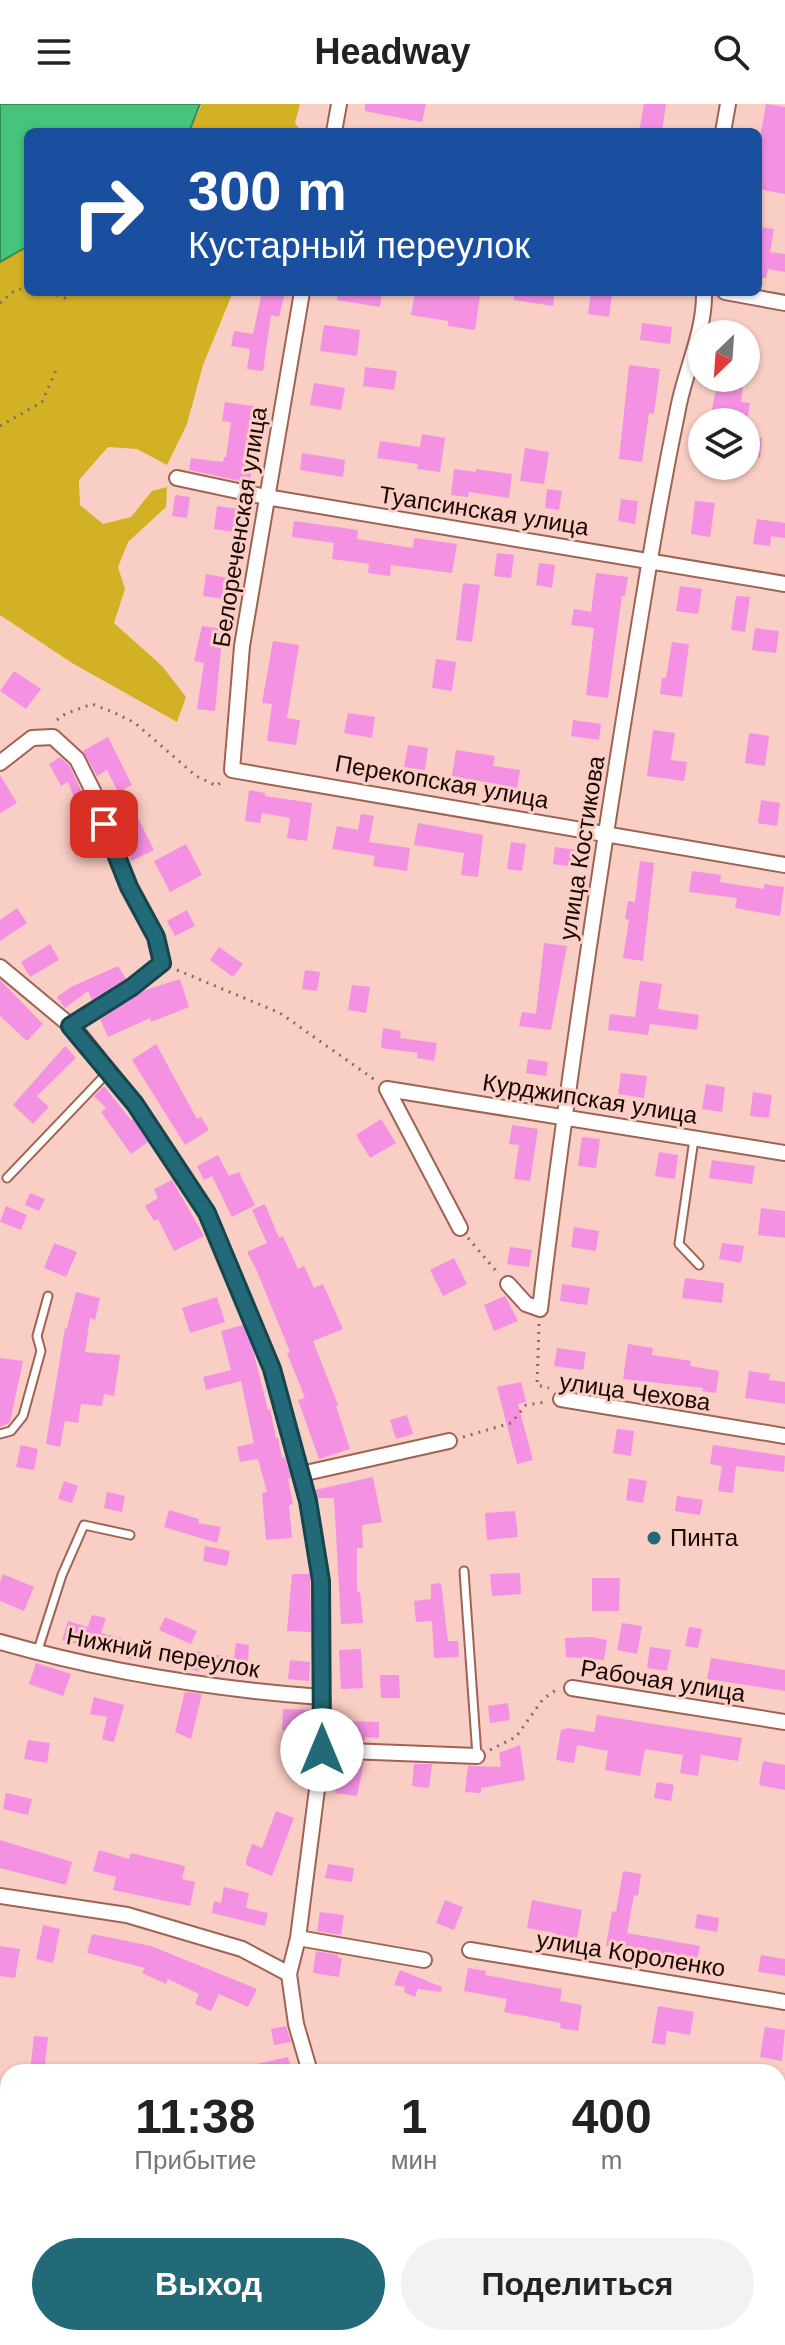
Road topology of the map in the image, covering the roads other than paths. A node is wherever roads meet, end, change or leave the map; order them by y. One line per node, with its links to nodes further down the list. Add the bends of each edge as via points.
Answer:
1 (339, 104): 3 (street)
2 (728, 104): 4 (street)
3 (335, 128)
4 (724, 128)
5 (301, 296): 10 (street, Белореченская улица)
6 (704, 296): 11 (street, улица Костикова)
7 (747, 296): 8 (street)
8 (785, 303)
9 (177, 478): 10 (street, Туапсинская улица)
10 (266, 497): 11 (street, Туапсинская улица); 14 (street, Белореченская улица, via 242,646)
11 (650, 561): 12 (street, Туапсинская улица); 15 (street, улица Костикова)
12 (785, 584)
13 (0, 763): 18 (street, via 38,737 53,737 77,759 129,887 156,937 162,963)
14 (232, 770): 15 (street, Перекопская улица)
15 (606, 832): 16 (street, Перекопская улица); 20 (street, улица Костикова)
16 (785, 865)
17 (0, 967): 18 (street)
18 (70, 1026): 19 (street)
19 (109, 1071): 23 (lane); 32 (street, via 207,1213 272,1369)
20 (563, 1117): 21 (street, Курджипская улица); 24 (street, Курджипская улица, via 387,1089); 26 (street, улица Костикова, via 540,1309 526,1304)
21 (694, 1139): 22 (street, Курджипская улица); 25 (lane, via 679,1244)
22 (785, 1153)
23 (7, 1178)
24 (460, 1228)
25 (699, 1265)
26 (508, 1284)
27 (48, 1296): 29 (lane, via 37,1336 41,1351 23,1416 11,1431)
28 (561, 1399): 30 (street, улица Чехова)
29 (0, 1434)
30 (785, 1436)
31 (449, 1441): 32 (street)
32 (301, 1474): 38 (street, via 321,1581)
33 (130, 1535): 36 (lane, via 84,1525)
34 (464, 1571): 41 (lane)
35 (0, 1642): 36 (street, Нижний переулок)
36 (37, 1653): 38 (street, Нижний переулок, via 217,1688)
37 (572, 1688): 39 (street, Рабочая улица)
38 (321, 1697): 40 (street)
39 (785, 1722)
40 (322, 1750): 41 (street); 43 (street)
41 (477, 1756)
42 (0, 1896): 46 (street, via 127,1915 242,1949)
43 (298, 1938): 45 (street); 46 (street)
44 (470, 1950): 47 (street, улица Короленко)
45 (424, 1960)
46 (289, 1974): 48 (street)
47 (785, 2002)
48 (308, 2064)

